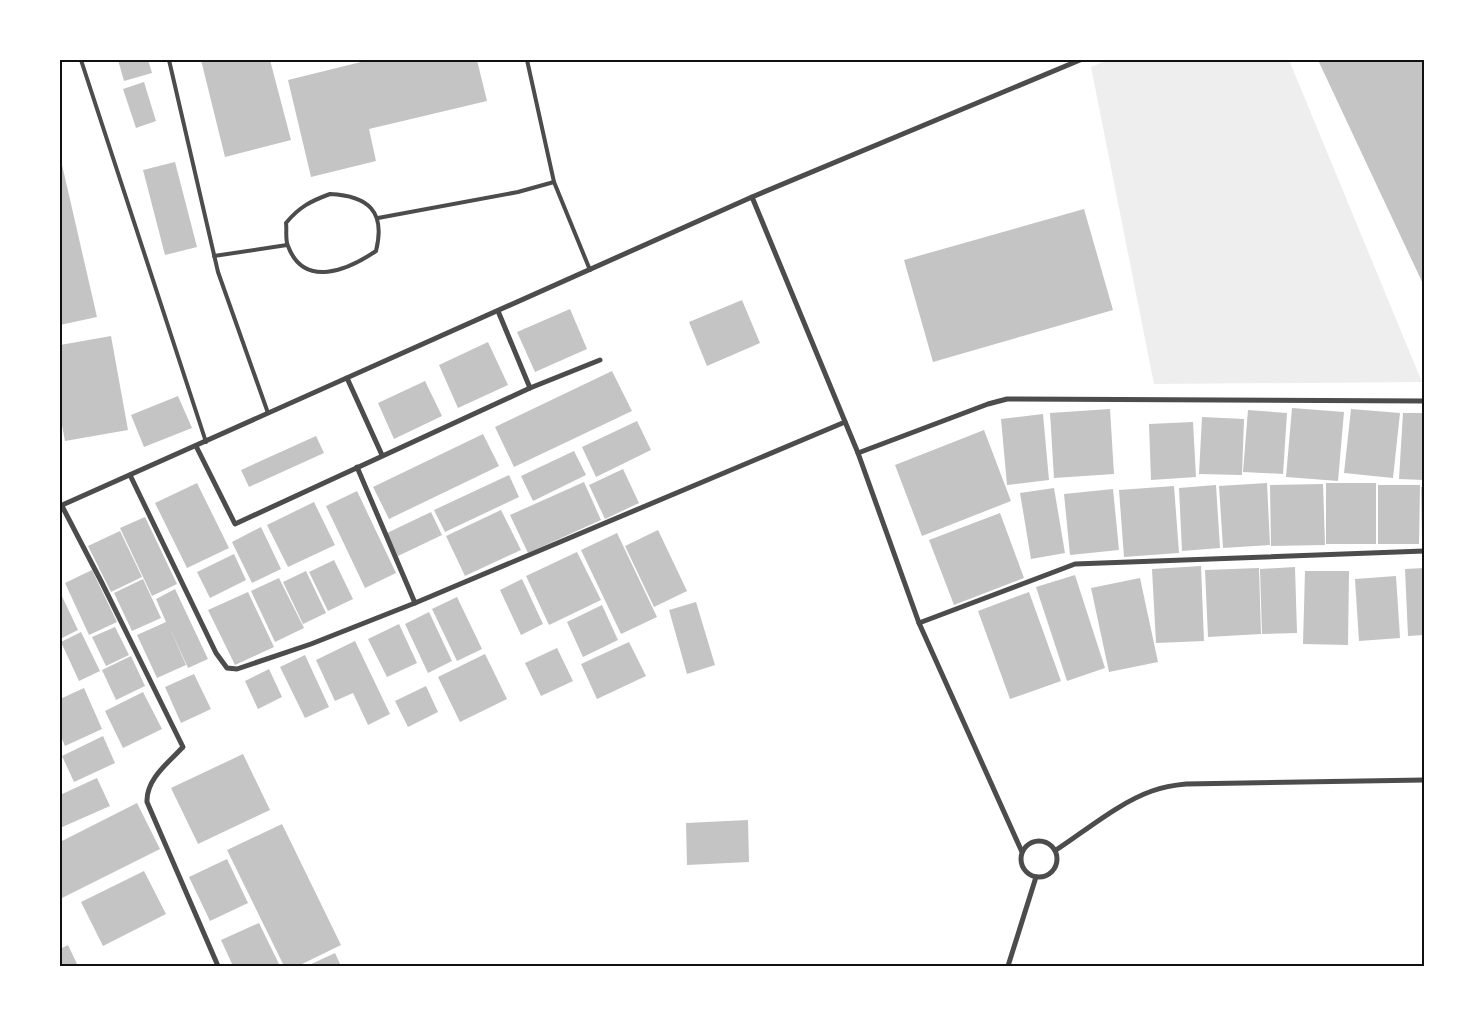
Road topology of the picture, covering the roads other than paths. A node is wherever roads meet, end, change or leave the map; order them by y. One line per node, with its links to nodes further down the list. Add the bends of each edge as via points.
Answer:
1 (80, 60): 18 (lane)
2 (169, 60): 9 (lane)
3 (527, 60): 5 (lane)
4 (1080, 60): 6 (street)
5 (554, 182): 7 (lane, via 518,192); 10 (lane)
6 (752, 197): 10 (street); 17 (street)
7 (378, 218): 8 (lane, via 365,201 349,195 330,194 311,200 296,210 286,223); 8 (lane, via 376,250 330,272 315,272 300,266)
8 (287, 245): 9 (lane)
9 (214, 256): 16 (lane)
10 (590, 270): 11 (street)
11 (498, 311): 13 (street); 14 (street)
12 (600, 360): 14 (street)
13 (347, 378): 16 (street); 21 (street)
14 (530, 388): 21 (street)
15 (1424, 401): 20 (street, via 1007,399)
16 (268, 414): 18 (street)
17 (845, 422): 20 (street); 26 (street)
18 (206, 442): 19 (street)
19 (196, 446): 22 (street, via 235,524); 23 (street)
20 (858, 453): 27 (street)
21 (382, 455): 22 (street)
22 (357, 467): 26 (street)
23 (130, 475): 24 (street); 26 (street, via 216,653 227,668 250,666)
24 (61, 506): 32 (street, via 183,747 151,783 147,802)
25 (1424, 551): 27 (street, via 1075,564)
26 (415, 603)
27 (919, 623): 30 (street)
28 (1424, 780): 29 (street, via 1166,787 1150,791 1120,808)
29 (1056, 850): 30 (street, via 1043,840 1027,845); 31 (street, via 1057,866 1052,873)
30 (1022, 852): 31 (street, via 1023,868)
31 (1036, 877): 33 (street)
32 (218, 966)
33 (1008, 966)

